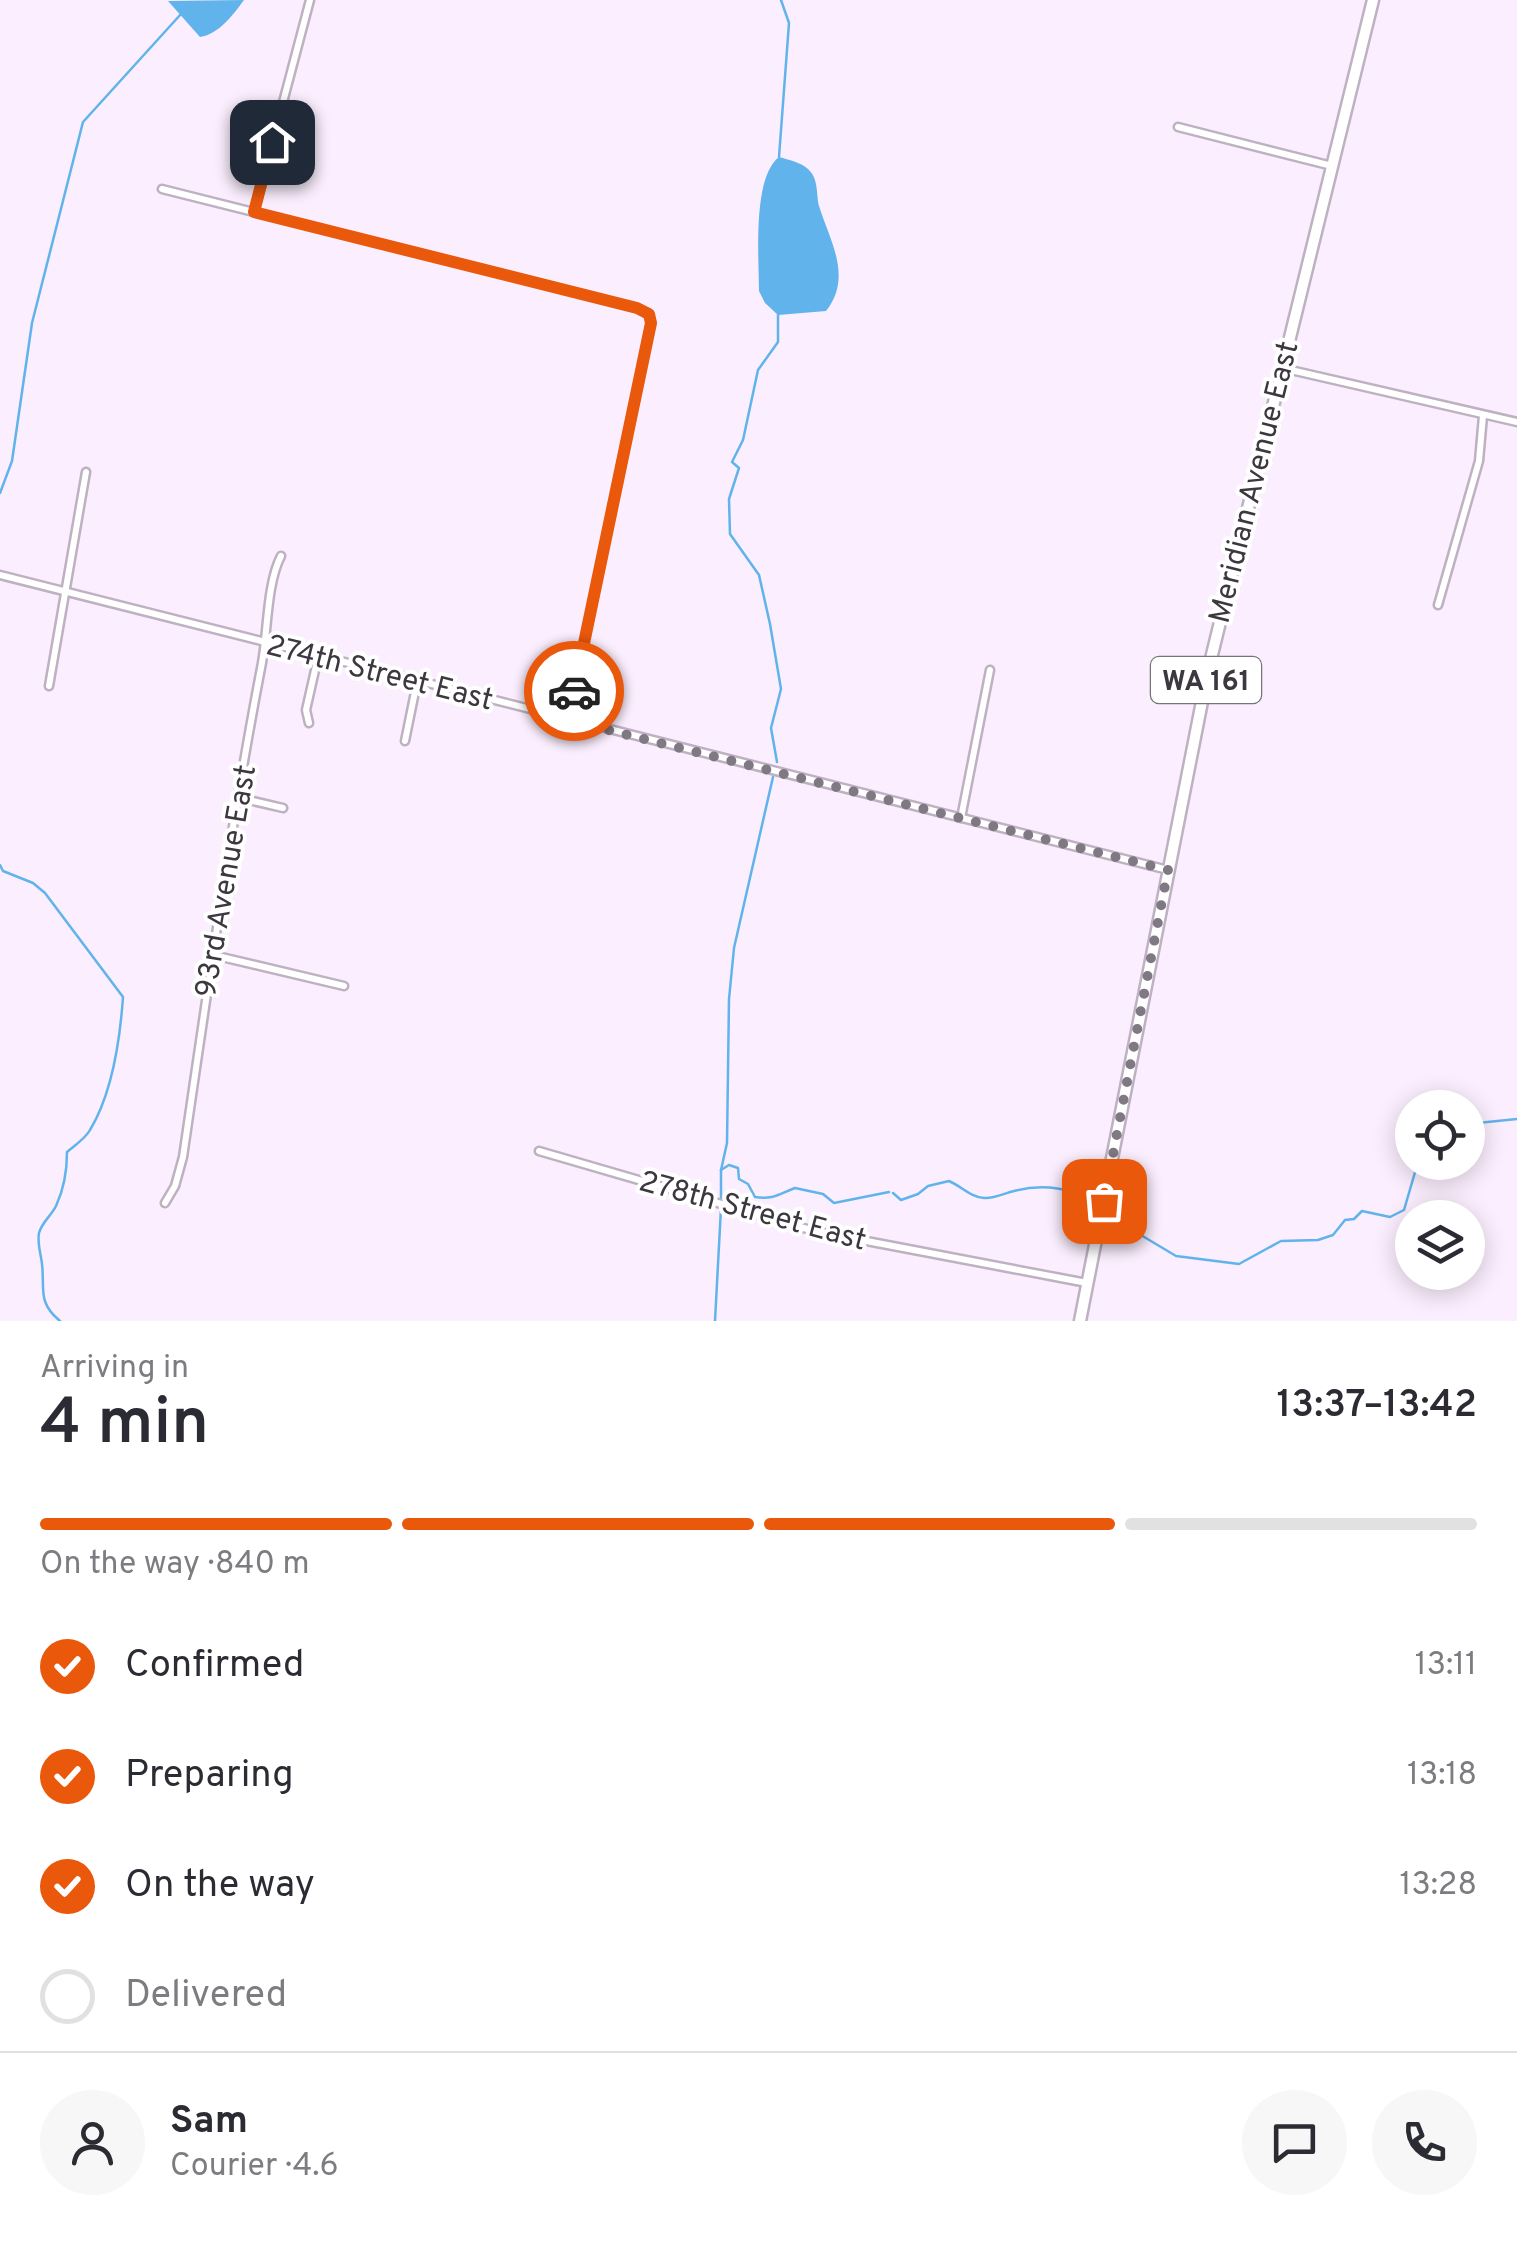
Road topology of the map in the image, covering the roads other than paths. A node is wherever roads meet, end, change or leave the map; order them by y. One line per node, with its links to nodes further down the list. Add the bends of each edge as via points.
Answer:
1 (310, 0): 6 (street)
2 (1373, 0): 4 (main road, Meridian Avenue East / WA 161)
3 (1178, 128): 4 (street)
4 (1332, 166): 7 (main road, Meridian Avenue East / WA 161)
5 (162, 188): 6 (street)
6 (254, 212): 20 (street, via 649,314)
7 (1281, 368): 8 (street); 26 (main road, Meridian Avenue East / WA 161)
8 (1483, 416): 9 (street); 14 (street, via 1479,461)
9 (1517, 422)
10 (86, 472): 13 (street)
11 (281, 556): 15 (street, 93rd Avenue East)
12 (0, 575): 13 (street, 274th Street East)
13 (66, 593): 15 (street, 274th Street East); 19 (street)
14 (1438, 604)
15 (266, 644): 16 (street, 274th Street East); 23 (street, 93rd Avenue East)
16 (318, 657): 18 (street, 274th Street East); 21 (street)
17 (990, 670): 25 (street)
18 (417, 682): 20 (street, 274th Street East); 22 (street)
19 (49, 686)
20 (568, 720): 25 (street, 274th Street East)
21 (309, 723)
22 (404, 742)
23 (240, 798): 24 (street); 27 (street, 93rd Avenue East)
24 (283, 808)
25 (961, 818): 26 (street, 274th Street East)
26 (1168, 870): 31 (main road, Meridian Avenue East / WA 161)
27 (213, 955): 28 (street); 30 (street, 93rd Avenue East, via 183,1157)
28 (344, 986)
29 (539, 1152): 31 (street, 278th Street East, via 814,1231)
30 (165, 1204)
31 (1087, 1283): 32 (main road, Meridian Avenue East / WA 161)
32 (1080, 1321)

